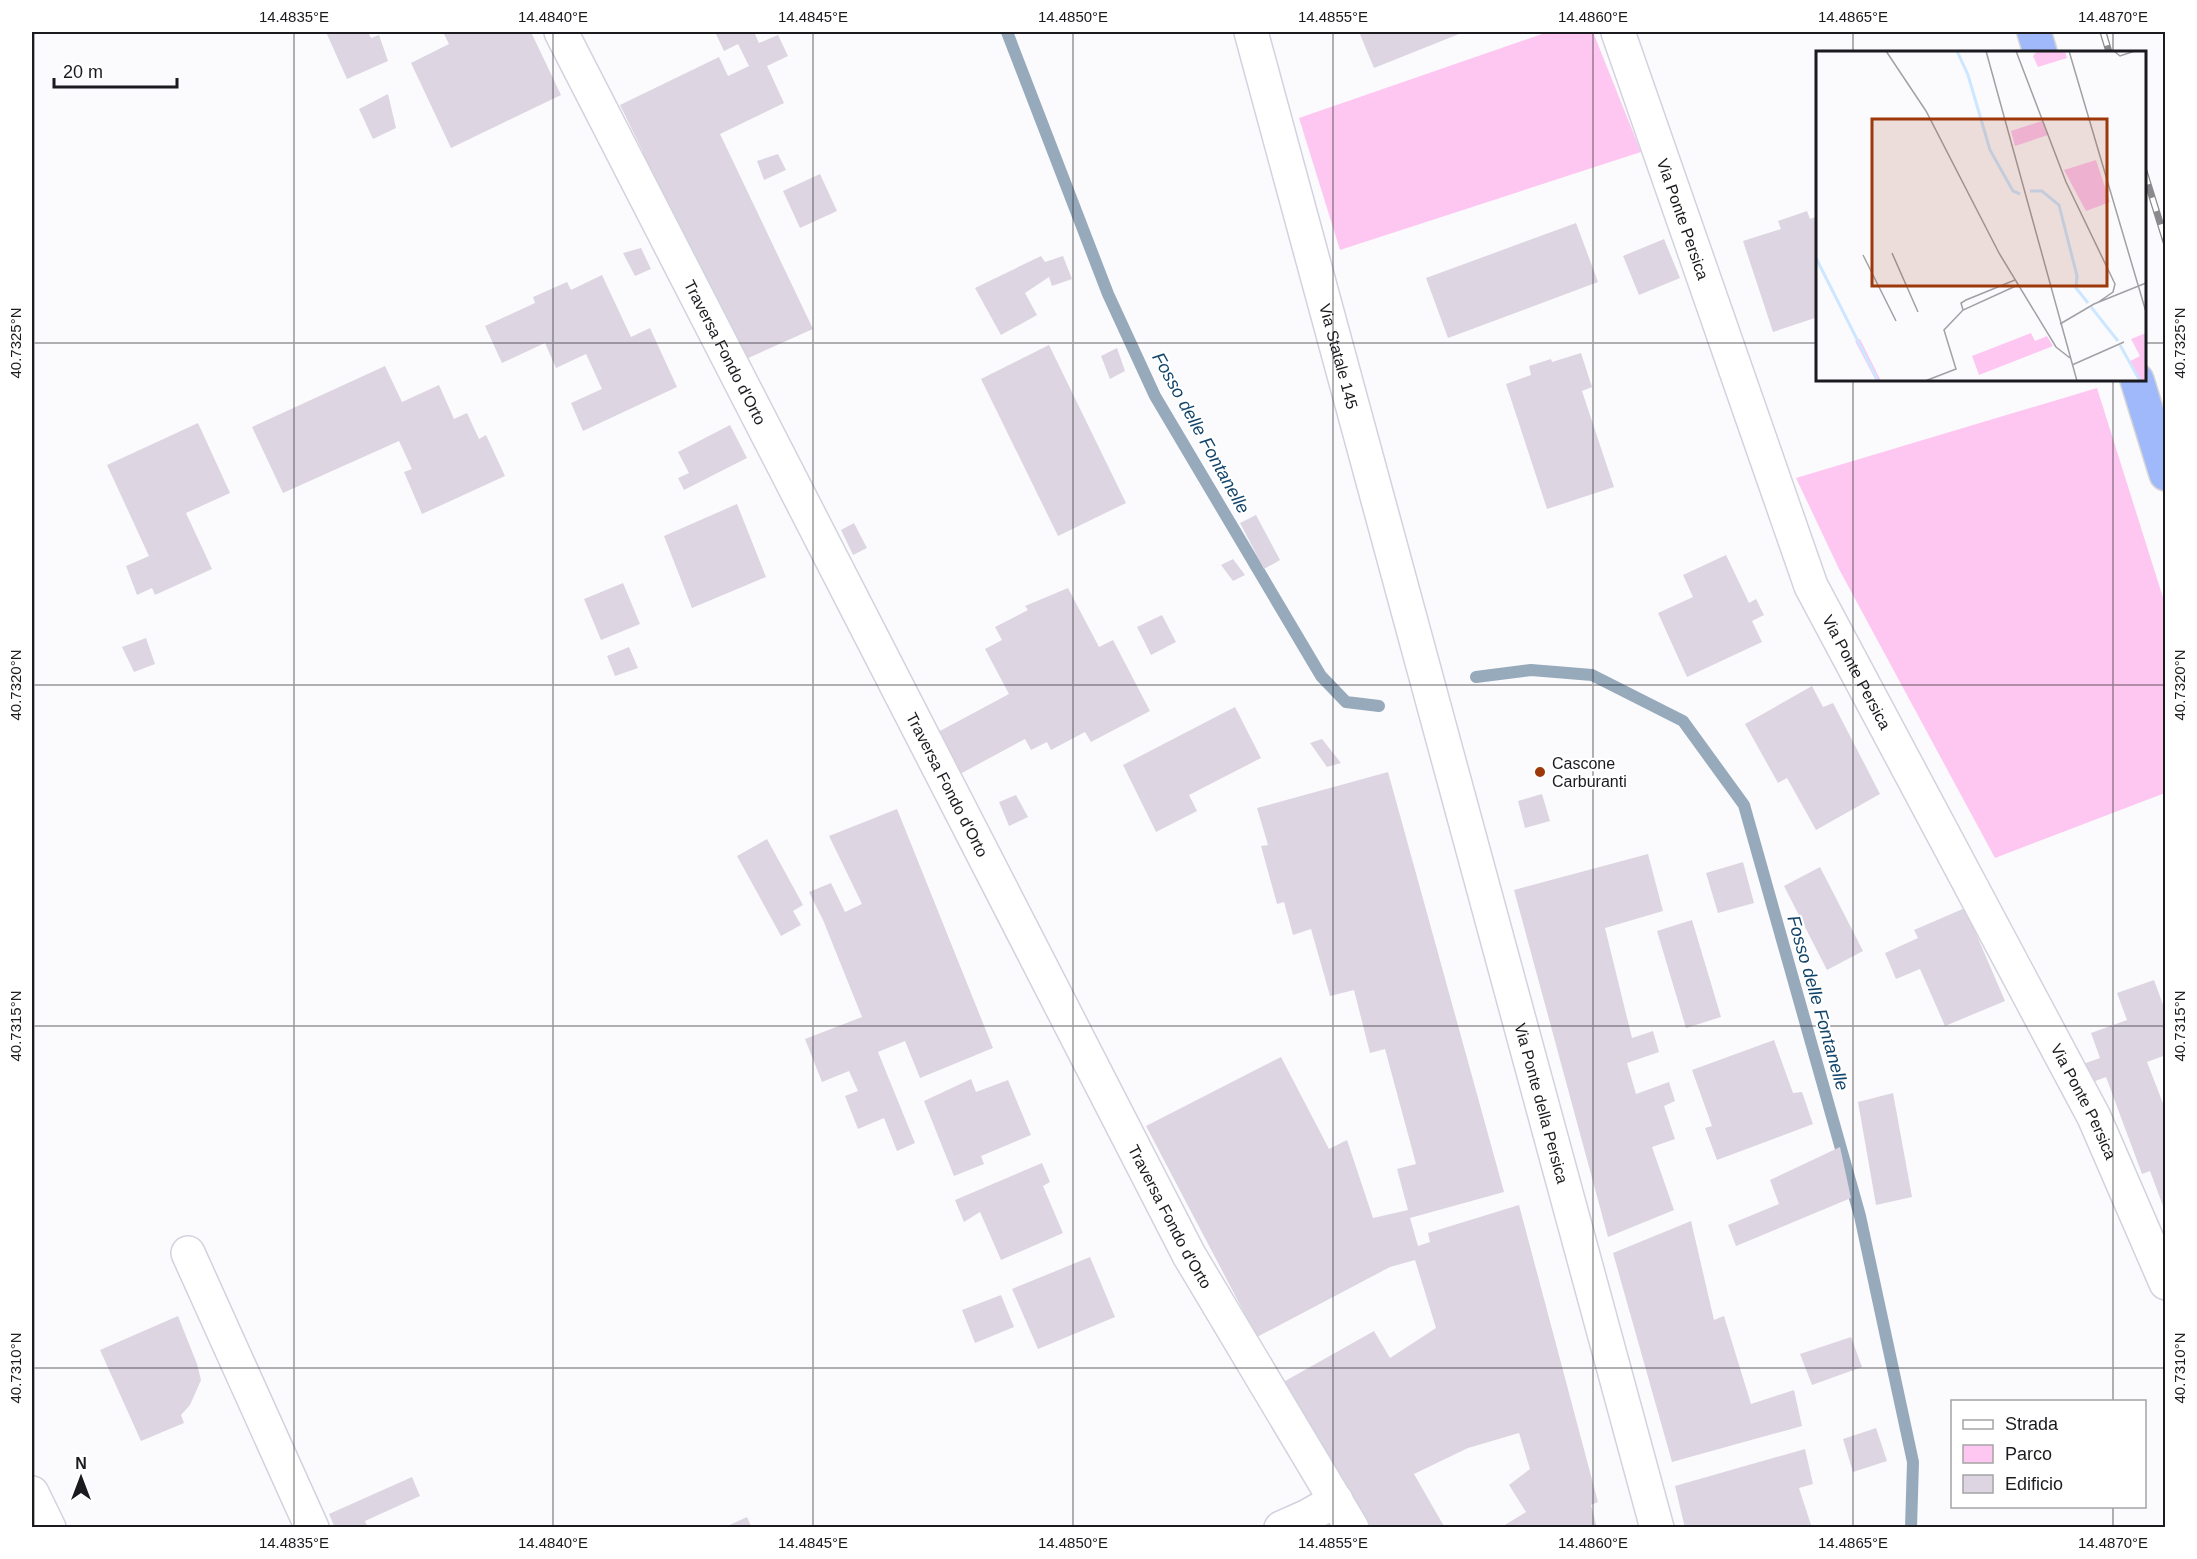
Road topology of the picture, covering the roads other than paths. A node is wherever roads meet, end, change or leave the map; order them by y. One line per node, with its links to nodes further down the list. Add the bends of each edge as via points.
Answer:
1 (561, 32): 12 (street, Traversa Fondo d'Orto, via 1189,1255)
2 (1251, 32): 8 (street, Via Statale 145)
3 (1618, 32): 10 (street, Via Ponte Persica, via 1811,586 2094,1117)
4 (2034, 32): 5 (highway)
5 (2040, 51)
6 (2137, 381): 7 (highway)
7 (2166, 474)
8 (1428, 680): 17 (street, Via Ponte della Persica)
9 (189, 1253): 14 (street)
10 (2166, 1283)
11 (32, 1493): 13 (street)
12 (1336, 1500): 15 (street); 16 (street, Traversa Fondo d'Orto)
13 (49, 1527)
14 (312, 1527)
15 (1281, 1527)
16 (1353, 1527)
17 (1657, 1527)

